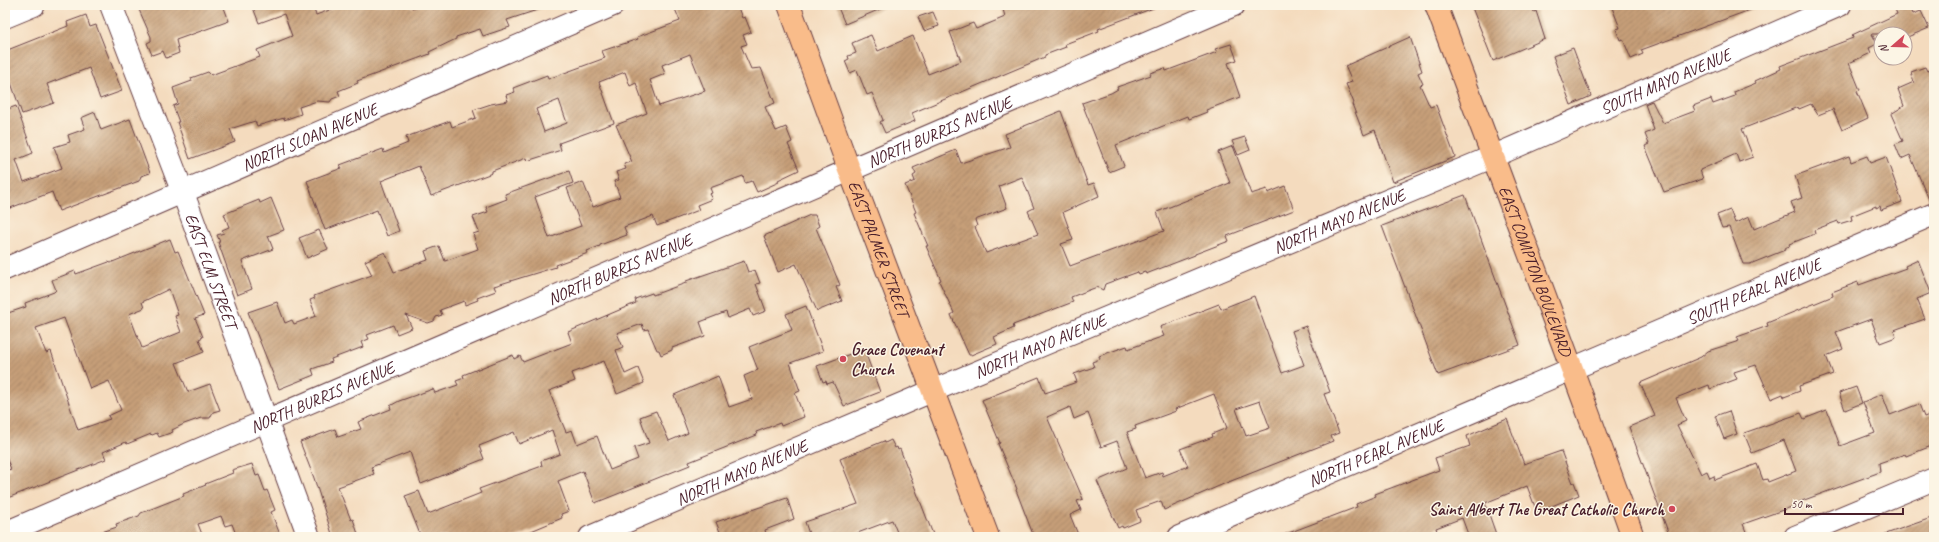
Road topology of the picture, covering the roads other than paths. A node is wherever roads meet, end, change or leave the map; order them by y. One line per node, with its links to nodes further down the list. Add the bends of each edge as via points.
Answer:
1 (34, 5): 8 (street)
2 (111, 5): 11 (street, EAST ELM STREET)
3 (614, 5): 11 (street, NORTH SLOAN AVENUE)
4 (789, 5): 10 (main road, EAST PALMER STREET)
5 (1234, 5): 10 (street, NORTH BURRIS AVENUE)
6 (1436, 5): 9 (main road, EAST COMPTON BOULEVARD)
7 (1840, 5): 9 (street, SOUTH MAYO AVENUE)
8 (5, 17)
9 (1492, 157): 14 (main road, EAST COMPTON BOULEVARD); 15 (street, NORTH MAYO AVENUE)
10 (849, 169): 15 (main road, EAST PALMER STREET); 16 (street, NORTH BURRIS AVENUE)
11 (183, 193): 13 (street, NORTH SLOAN AVENUE); 16 (street, EAST ELM STREET)
12 (1934, 214): 14 (street, SOUTH PEARL AVENUE)
13 (5, 269)
14 (1573, 368): 22 (street, NORTH PEARL AVENUE); 23 (main road, EAST COMPTON BOULEVARD)
15 (932, 391): 20 (street, NORTH MAYO AVENUE); 21 (main road, EAST PALMER STREET)
16 (268, 421): 18 (street, NORTH BURRIS AVENUE); 19 (street, EAST ELM STREET)
17 (1934, 479): 24 (street)
18 (5, 533)
19 (309, 537)
20 (590, 537)
21 (988, 537)
22 (1179, 537)
23 (1633, 537)
24 (1795, 537)

